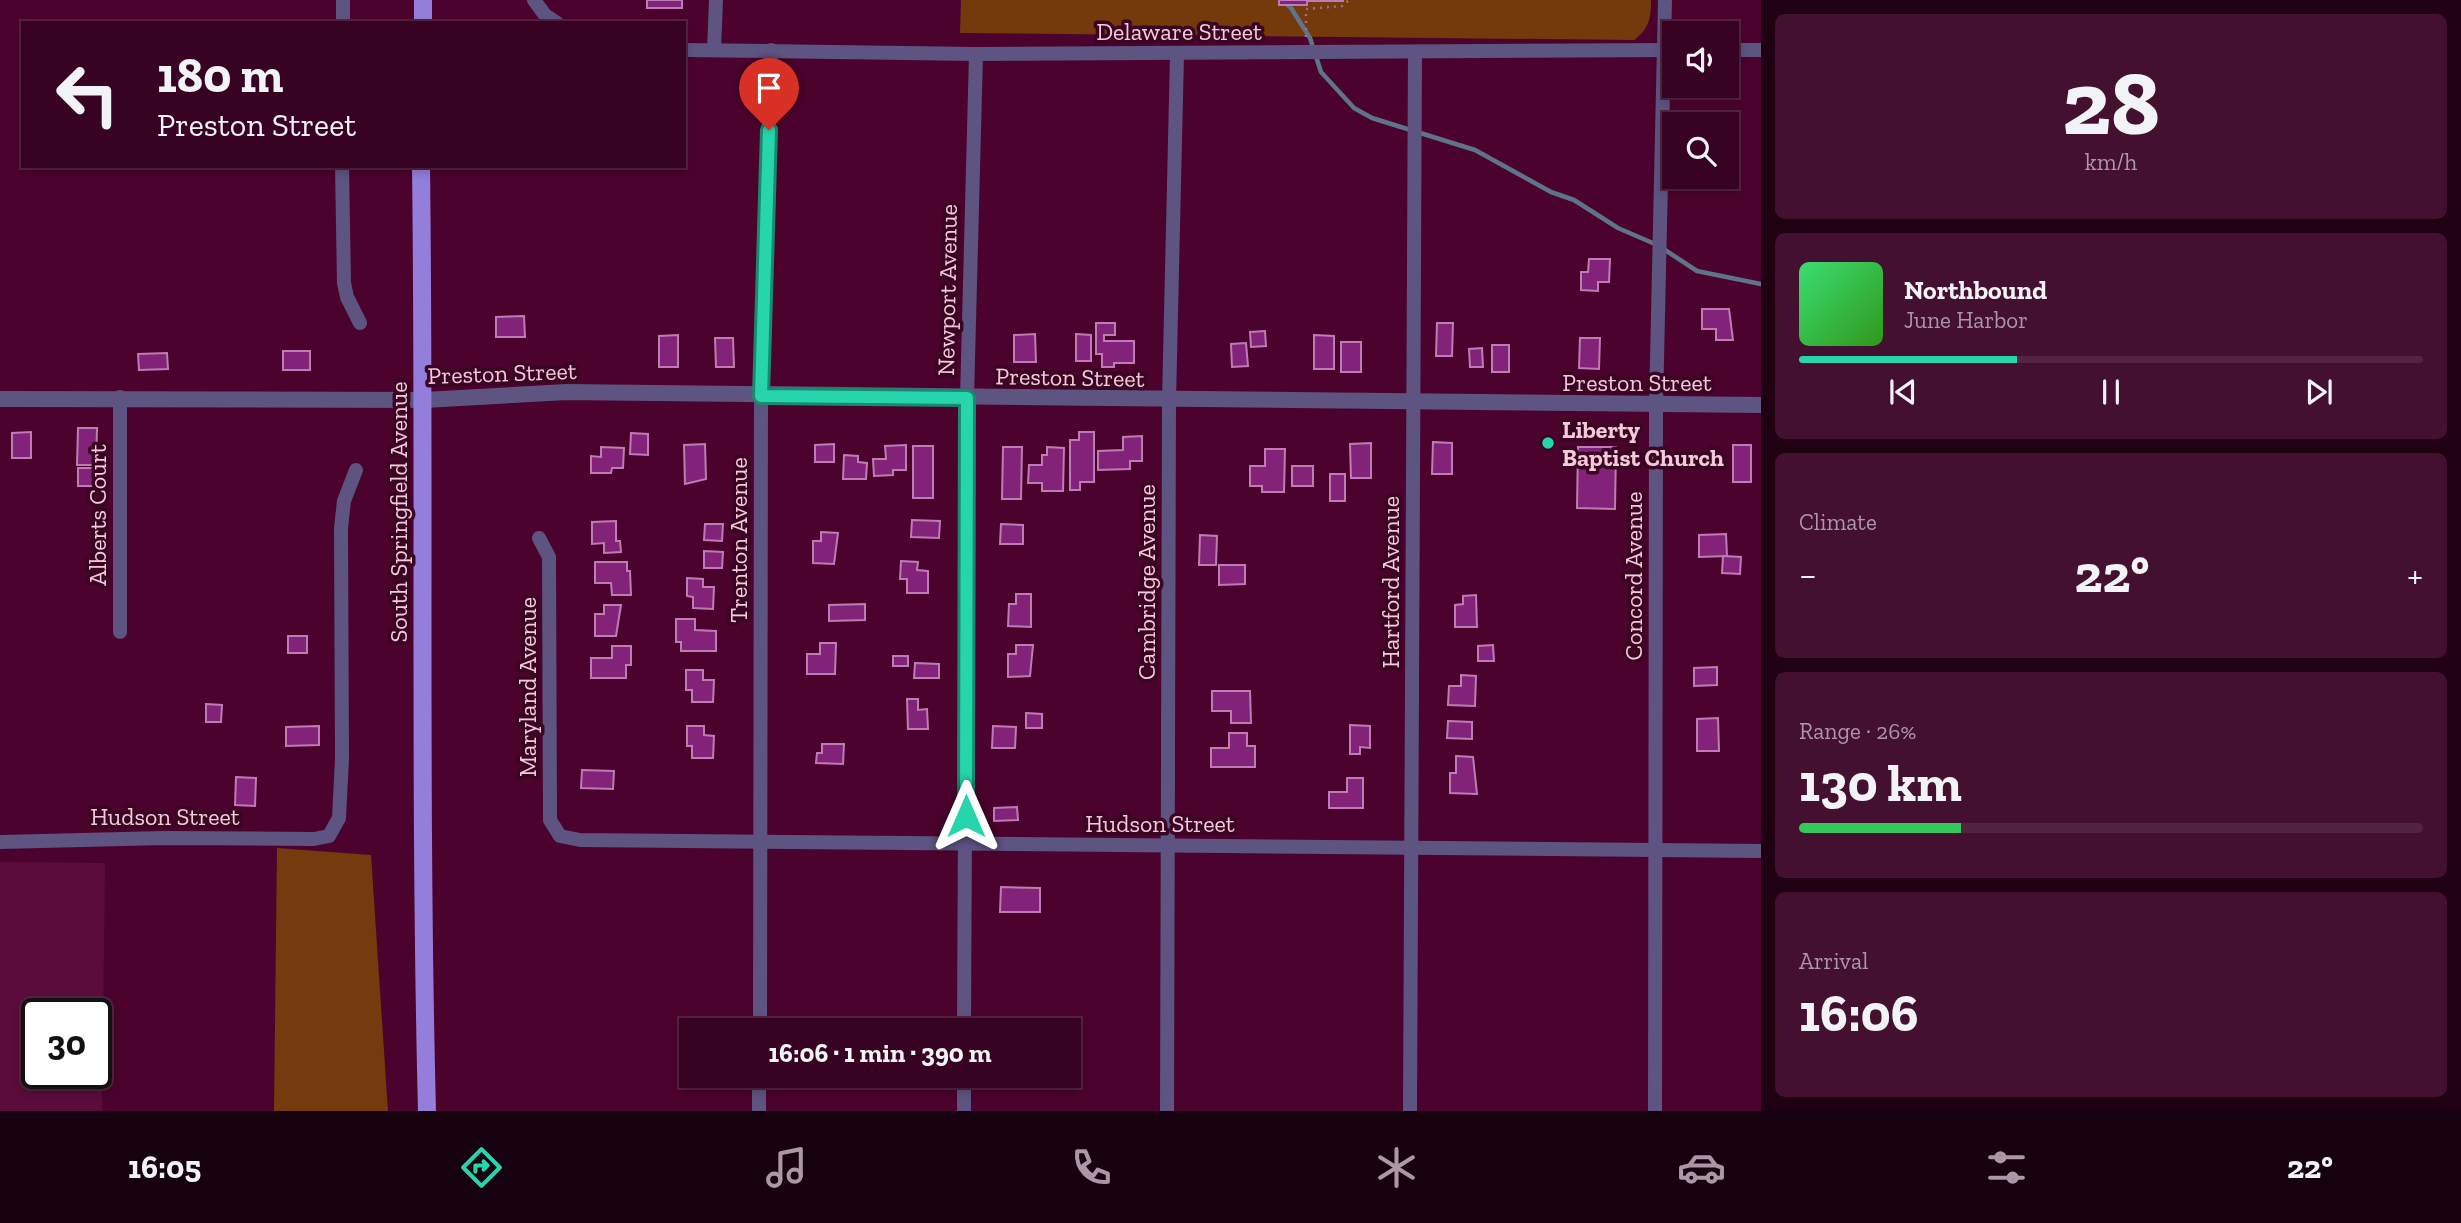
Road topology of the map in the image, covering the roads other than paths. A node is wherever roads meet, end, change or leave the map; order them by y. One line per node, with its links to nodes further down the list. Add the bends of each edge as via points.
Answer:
1 (343, 0): 6 (street)
2 (423, 0): 7 (main road)
3 (534, 0): 8 (street)
4 (716, 0): 11 (street)
5 (1665, 0): 9 (street, Concord Avenue)
6 (342, 21)
7 (423, 21)
8 (554, 21)
9 (1667, 21)
10 (686, 50): 11 (street, Delaware Street)
11 (715, 50): 12 (street, Delaware Street)
12 (771, 50): 17 (street, Delaware Street); 23 (street, Trenton Avenue)
13 (1662, 50): 16 (street, Delaware Street)
14 (1739, 50): 15 (street)
15 (1761, 50)
16 (1415, 53): 18 (street, Delaware Street); 29 (street, Hartford Avenue)
17 (976, 54): 18 (street, Delaware Street); 25 (street, Newport Avenue)
18 (1177, 54): 28 (street, Cambridge Avenue)
19 (1667, 98): 30 (street, Concord Avenue)
20 (342, 168): 22 (street, via 344,283)
21 (421, 168): 27 (main road, South Springfield Avenue)
22 (360, 323)
23 (761, 396): 25 (street, Preston Street); 27 (street, Preston Street, via 567,393); 37 (street, Trenton Avenue)
24 (120, 397): 26 (street, Preston Street); 27 (street, Preston Street); 34 (street, Alberts Court)
25 (967, 398): 28 (street, Preston Street); 38 (street, Newport Avenue)
26 (0, 399)
27 (424, 400): 47 (main road, South Springfield Avenue, via 421,858)
28 (1169, 400): 29 (street, Preston Street); 39 (street, Cambridge Avenue)
29 (1413, 402): 30 (street, Preston Street); 40 (street, Hartford Avenue)
30 (1656, 405): 31 (street, Preston Street); 41 (street, Concord Avenue)
31 (1761, 405)
32 (356, 470): 36 (street, Hudson Street, via 344,501 341,528 342,759 339,818 329,836)
33 (539, 538): 35 (street, Maryland Avenue, via 550,557 550,820)
34 (120, 632)
35 (559, 835): 37 (street, Hudson Street, via 580,840)
36 (0, 842)
37 (761, 842): 38 (street, Hudson Street); 43 (street, Trenton Avenue)
38 (966, 844): 39 (street, Hudson Street); 44 (street, Newport Avenue)
39 (1169, 845): 40 (street, Hudson Street); 50 (street, Cambridge Avenue)
40 (1412, 848): 41 (street, Hudson Street); 51 (street, Hartford Avenue)
41 (1655, 850): 42 (street, Hudson Street); 52 (street, Concord Avenue)
42 (1761, 851)
43 (760, 1018)
44 (964, 1018)
45 (759, 1088): 48 (street)
46 (964, 1088): 49 (street)
47 (427, 1111)
48 (759, 1111)
49 (964, 1111)
50 (1167, 1111)
51 (1410, 1111)
52 (1655, 1111)

